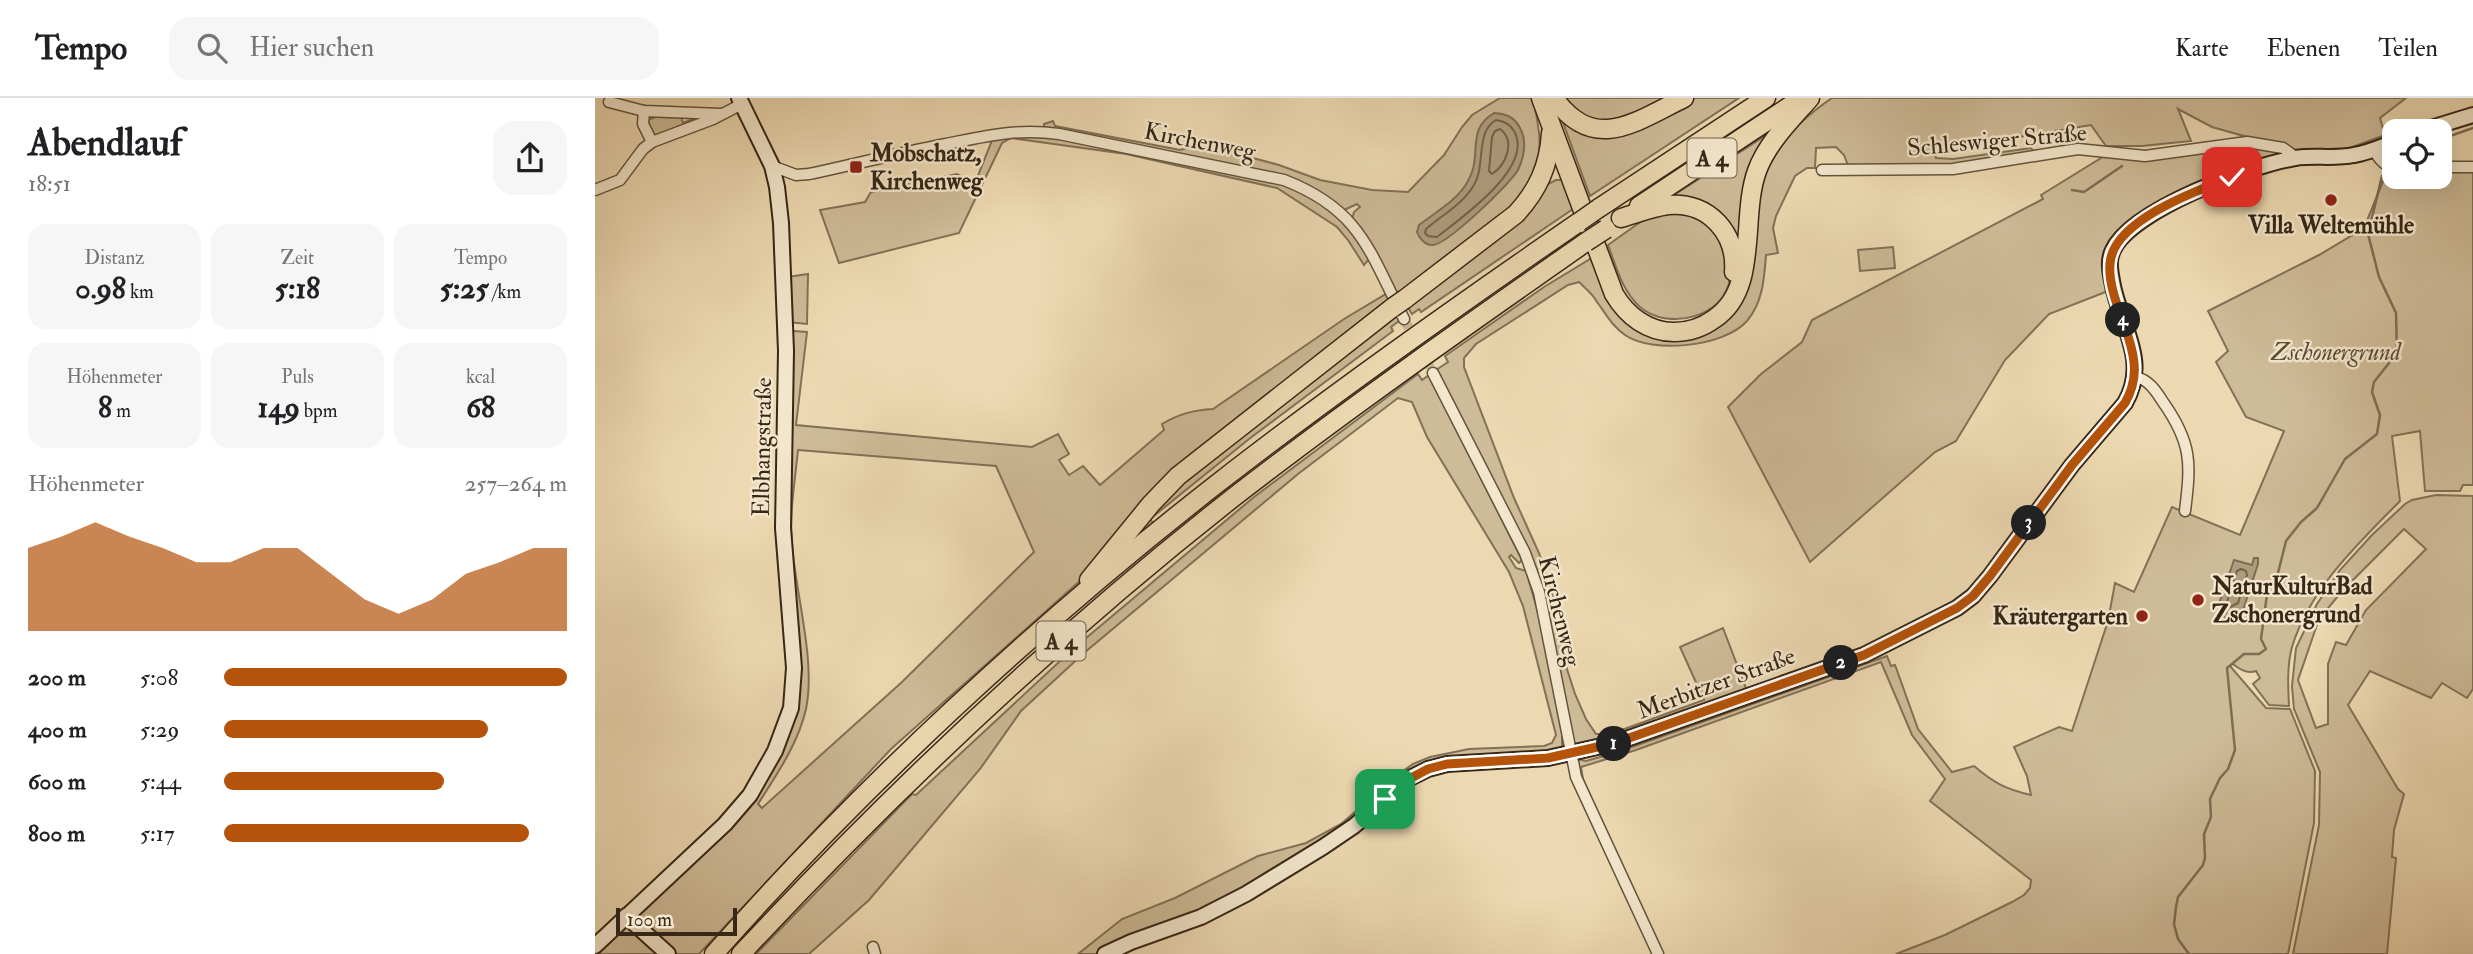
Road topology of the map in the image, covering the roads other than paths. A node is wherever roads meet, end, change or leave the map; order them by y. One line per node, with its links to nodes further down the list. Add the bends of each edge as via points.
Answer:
1 (1541, 98): 13 (highway)
2 (1553, 98): 3 (highway, via 1574,121 1601,130 1638,121); 26 (highway, via 1619,283 1631,303 1650,318 1679,323 1701,317 1723,299 1735,259 1727,234 1708,214 1671,205)
3 (1684, 98)
4 (1766, 98): 31 (highway, A 4, bridge, via 1428,326 1217,484)
5 (1803, 98): 26 (highway, A 4)
6 (1810, 98): 13 (highway, A 4, via 1758,168 1750,194 1741,285 1734,300 1699,328 1677,332 1645,325 1624,309 1614,294)
7 (741, 101): 10 (street); 19 (street, Elbhangstraße)
8 (609, 102): 9 (street)
9 (643, 111): 10 (street); 14 (street, via 643,124)
10 (722, 114): 14 (street)
11 (2473, 115): 12 (street)
12 (2452, 121)
13 (1552, 130): 27 (highway, via 1548,162 1531,198)
14 (652, 142): 25 (street, via 619,180)
15 (2382, 146): 16 (street)
16 (2374, 149): 17 (street, via 2353,156); 18 (street)
17 (2297, 158): 22 (street, Schleswiger Straße, via 2283,148 2247,142 2145,156 2078,149 1953,169); 29 (street, via 2232,177 2174,201 2116,243 2109,266)
18 (2382, 161)
19 (772, 166): 23 (street, Kirchenweg); 24 (street, Elbhangstraße)
20 (2452, 167): 21 (street)
21 (2473, 167)
22 (1822, 170)
23 (796, 175): 24 (street, Kirchenweg); 27 (street, Kirchenweg, via 1030,131 1284,180 1308,189 1346,217)
24 (777, 187): 33 (street, Elbhangstraße, via 786,351 783,528 794,684 791,708 775,751 750,795)
25 (595, 190)
26 (1621, 218): 37 (highway, A 4, bridge, via 1349,409 1102,606 912,778)
27 (1401, 309): 31 (highway, via 1178,476)
28 (1433, 373): 32 (street, Kirchenweg, via 1525,553 1539,592)
29 (2136, 377): 30 (street, via 2145,379 2158,395 2185,440 2190,470); 32 (street, Merbitzer Straße, via 2125,403 1990,576 1957,608 1864,655 1615,743)
30 (2185, 511)
31 (1064, 612): 36 (highway, A 4, via 898,763)
32 (1571, 754): 38 (street, Merbitzer Straße, via 1428,769 1354,826 1246,894 1201,917); 39 (street, via 1576,777)
33 (627, 916): 34 (street, Elbhangstraße); 35 (street)
34 (595, 946)
35 (667, 953)
36 (714, 954)
37 (741, 954)
38 (1105, 954)
39 (1658, 954)

